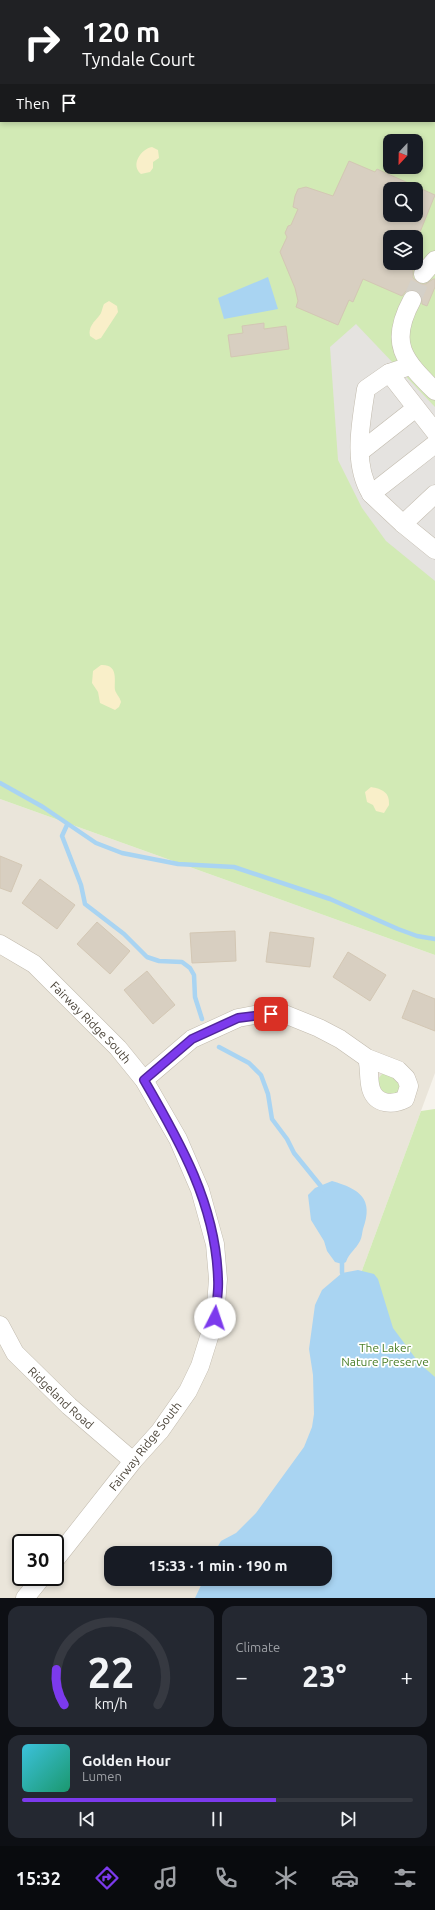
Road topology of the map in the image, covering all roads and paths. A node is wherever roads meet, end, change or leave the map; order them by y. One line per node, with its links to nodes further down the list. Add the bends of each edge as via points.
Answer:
1 (435, 260): 2 (street)
2 (423, 274)
3 (412, 300): 4 (street, via 403,322 401,341 404,356)
4 (410, 366): 5 (street); 6 (street)
5 (389, 373): 7 (street); 10 (street, via 366,389 358,436)
6 (435, 391)
7 (416, 408): 8 (street); 10 (street)
8 (435, 432)
9 (435, 444): 11 (street)
10 (360, 452): 11 (street, via 364,482)
11 (371, 494): 13 (street)
12 (435, 494): 13 (street)
13 (403, 524): 14 (street)
14 (435, 550)
15 (0, 944): 17 (street, Fairway Ridge South, via 34,964 118,1048)
16 (367, 1058): 17 (street, via 319,1028 282,1013 260,1014 238,1018 192,1039)
17 (144, 1080): 19 (street, Fairway Ridge South, via 178,1139 200,1190 215,1244 218,1279 215,1318 200,1366 188,1391)
18 (0, 1324): 19 (street, Ridgeland Road, via 15,1353 69,1406)
19 (133, 1462): 20 (street, Fairway Ridge South)
20 (64, 1549)
21 (35, 1586): 22 (street)
22 (25, 1598)

